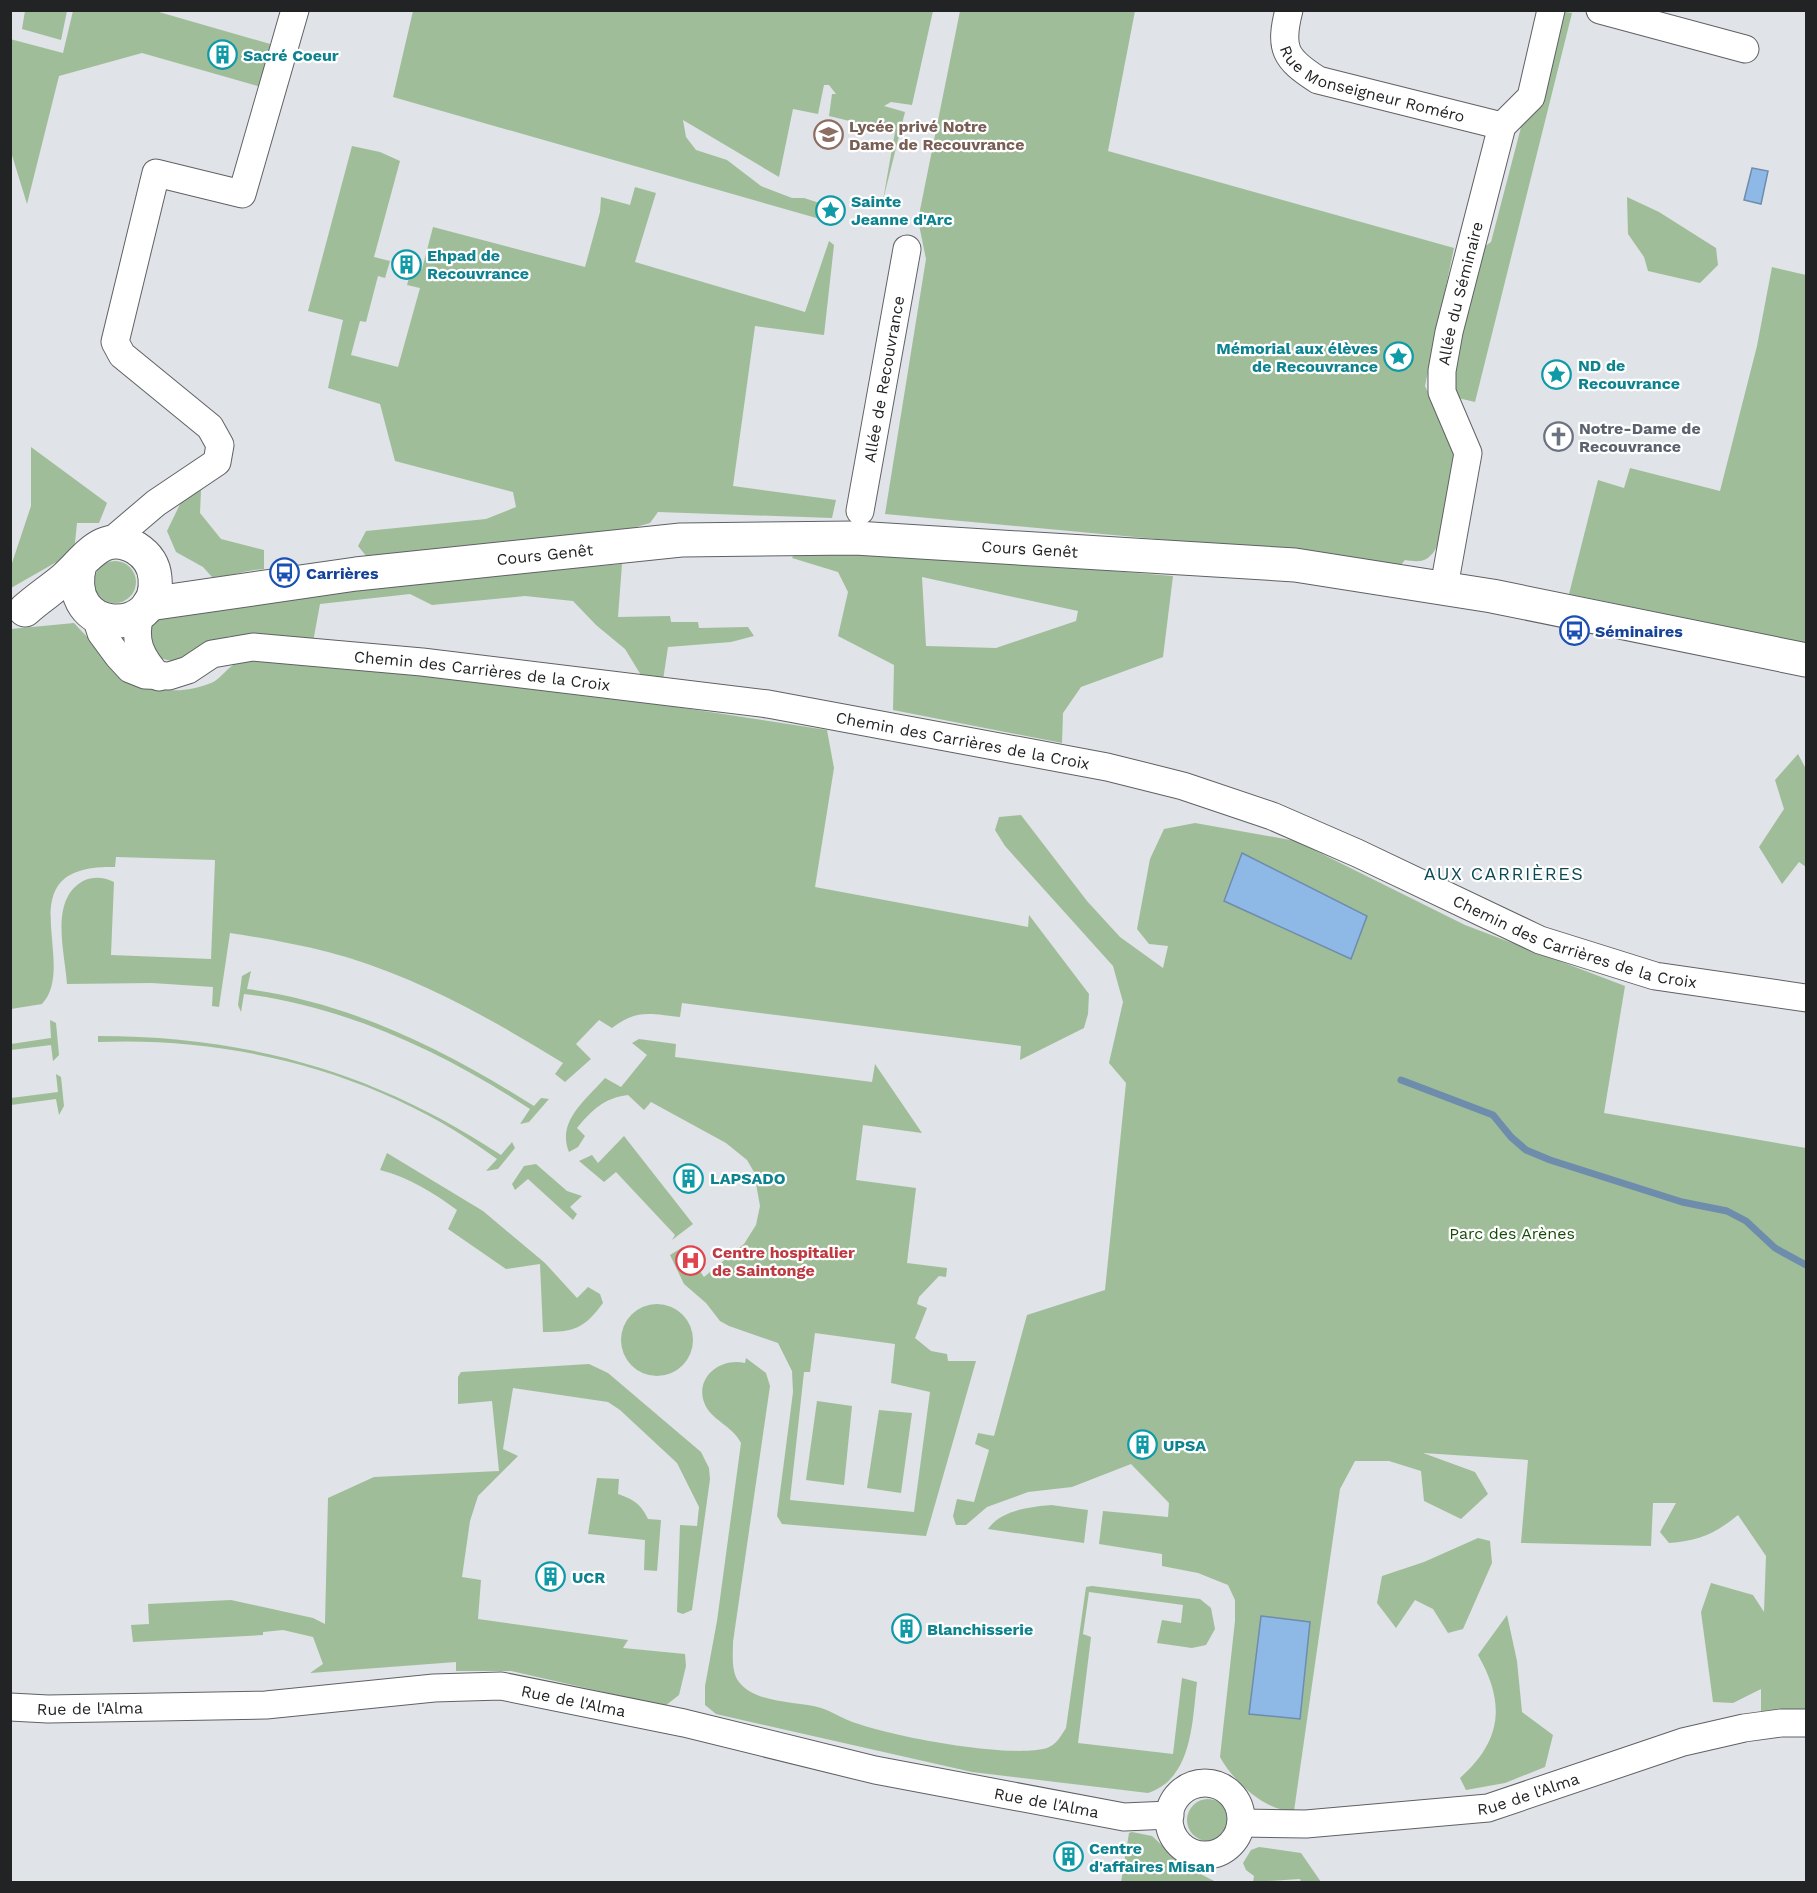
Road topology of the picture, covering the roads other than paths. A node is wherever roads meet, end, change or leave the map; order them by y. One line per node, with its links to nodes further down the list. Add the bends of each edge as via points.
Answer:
1 (295, 10): 8 (street, via 242,194 156,173 115,342 122,355 210,427 220,445 217,462)
2 (1289, 10): 6 (street, Rue Monseigneur Roméro, via 1282,36 1292,63 1318,80)
3 (1551, 10): 6 (street, via 1531,97)
4 (1600, 10): 5 (street)
5 (1745, 49)
6 (1502, 126): 13 (street, Allée du Séminaire, via 1442,371 1442,392 1468,453)
7 (907, 249): 9 (street, Allée de Recouvrance)
8 (156, 503): 10 (street); 11 (street)
9 (860, 511)
10 (109, 543): 11 (main road, via 122,543); 12 (main road, via 95,548)
11 (148, 559): 14 (main road, Cours Genêt, via 187,577); 15 (main road, via 156,583)
12 (80, 564): 16 (main road); 17 (main road, via 75,581 79,597)
13 (1444, 587): 14 (main road, Cours Genêt, via 1295,565 855,538 681,540); 18 (main road, Cours Genêt)
14 (245, 588): 15 (main road, Cours Genêt)
15 (144, 609): 17 (main road, via 118,622); 19 (street, via 137,627 137,646)
16 (18, 611): 17 (main road)
17 (92, 614): 19 (street, via 101,633 130,669)
18 (1806, 660)
19 (159, 677): 20 (street, Chemin des Carrières de la Croix, via 188,670 212,654 253,647 422,662 768,704 1012,748 1183,786 1272,816 1540,939 1655,976)
20 (1806, 998)
21 (10, 1707): 23 (street, Rue de l'Alma, via 266,1705 434,1688 501,1686 684,1722 875,1770 1124,1817)
22 (1806, 1722): 24 (street, Rue de l'Alma, via 1744,1728 1683,1742 1488,1808 1306,1824)
23 (1170, 1815): 24 (street, via 1175,1838 1183,1847 1205,1855 1226,1848); 24 (street, via 1180,1793 1190,1786 1213,1784 1238,1802)
24 (1241, 1823)

